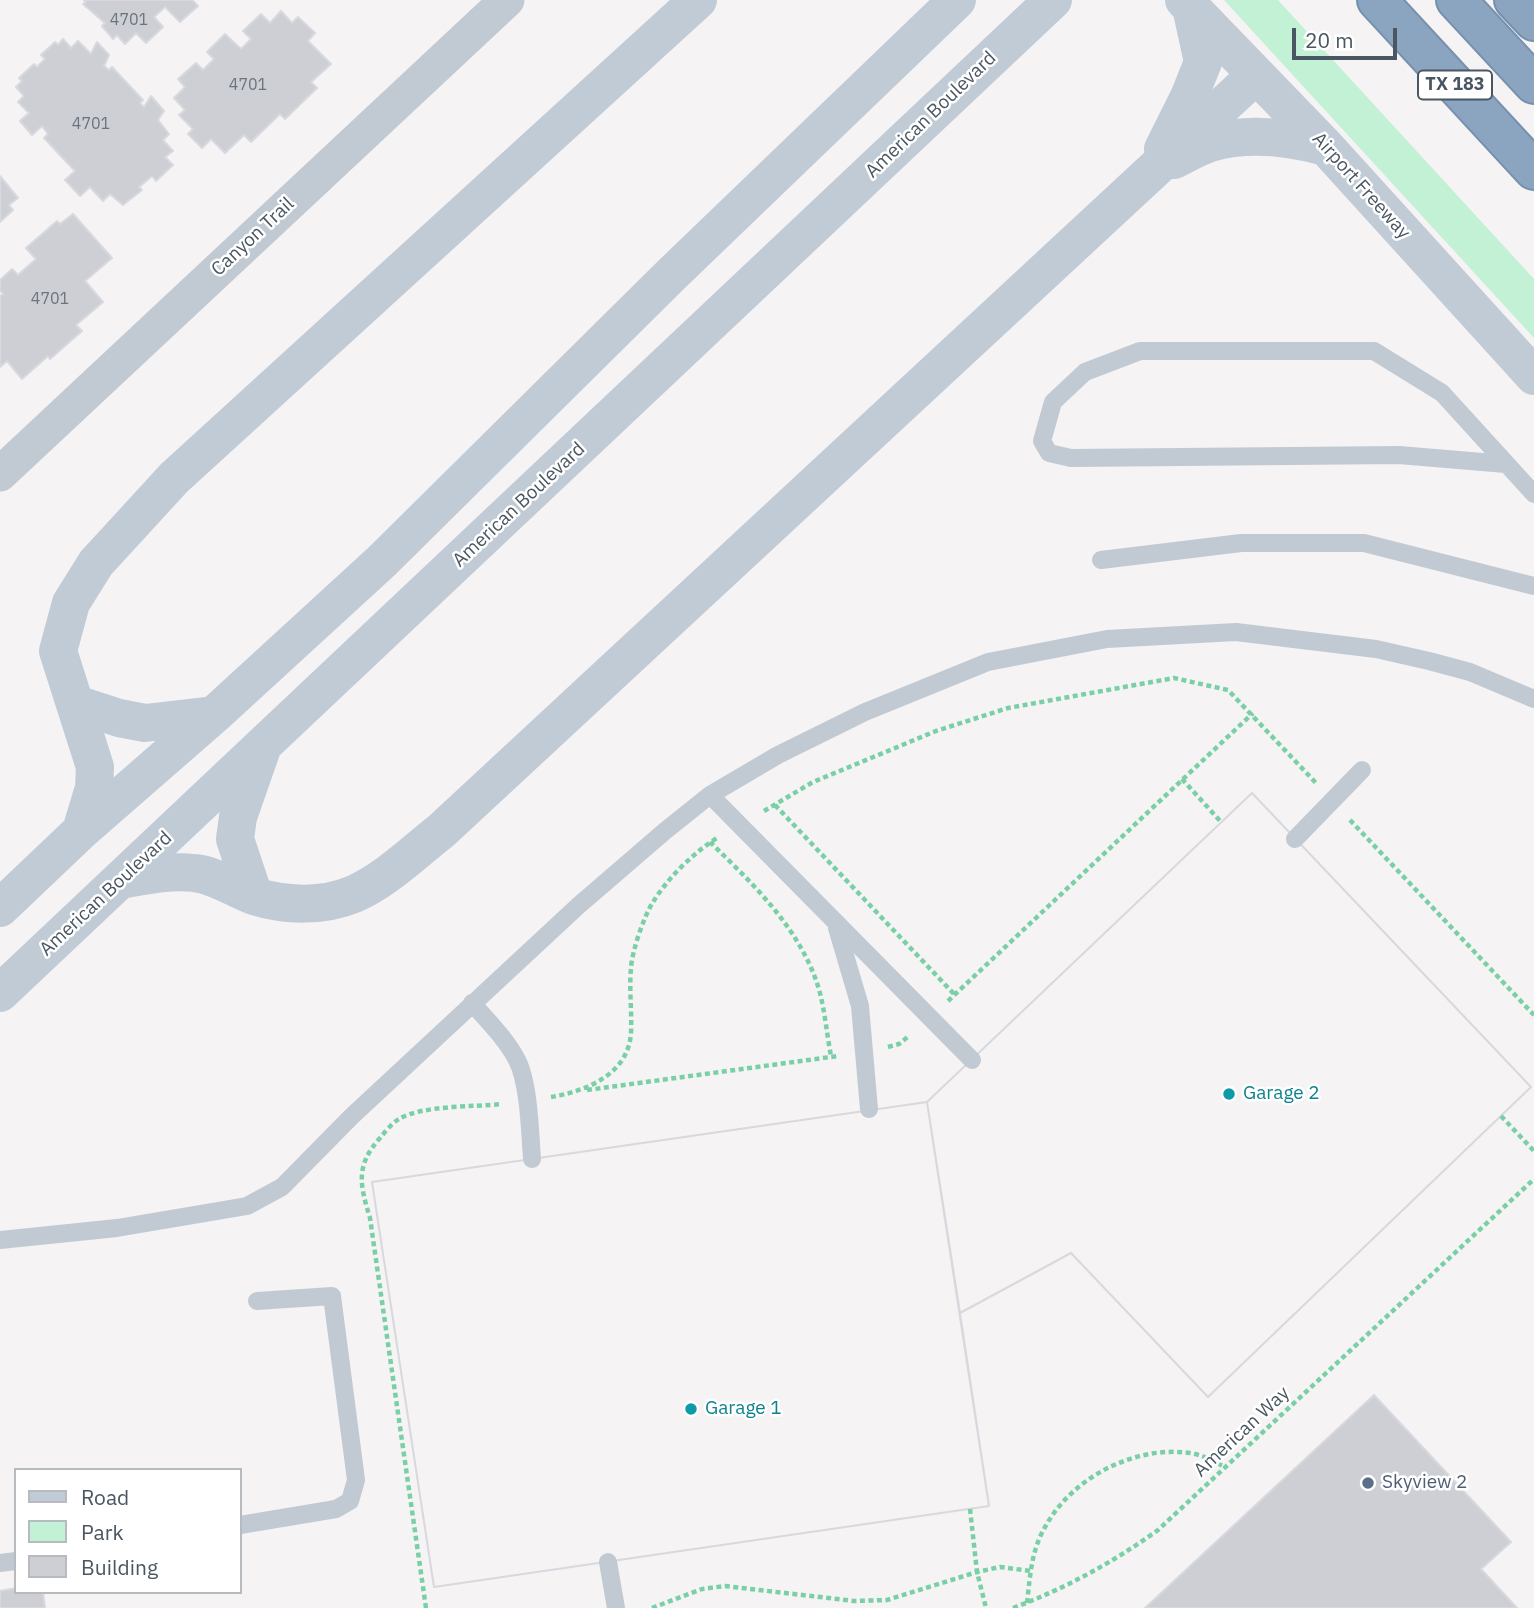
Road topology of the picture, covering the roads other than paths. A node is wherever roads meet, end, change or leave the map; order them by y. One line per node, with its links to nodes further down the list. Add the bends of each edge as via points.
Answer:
1 (507, 0): 17 (street, Canyon Trail)
2 (698, 0): 22 (main road, via 174,478 96,563 71,603 58,651)
3 (957, 0): 23 (main road, via 382,561)
4 (1377, 0): 14 (highway, TX 183)
5 (1456, 0): 11 (highway)
6 (1514, 0): 9 (highway)
7 (1187, 4): 10 (main road, Airport Freeway); 13 (main road, via 1203,62)
8 (1044, 8): 24 (main road, American Boulevard)
9 (1534, 21)
10 (1256, 75): 12 (main road, Airport Freeway); 13 (main road)
11 (1534, 84)
12 (1326, 147): 13 (main road, via 1292,138 1253,137 1210,143); 15 (main road, Airport Freeway)
13 (1153, 169): 30 (main road, via 441,831 391,871 352,894 323,903 289,904)
14 (1534, 170)
15 (1534, 376)
16 (1506, 464): 16 (lane, via 1442,393 1374,351 1140,351 1085,372 1053,402 1042,441 1049,453 1071,458 1399,455); 18 (lane)
17 (0, 474)
18 (1534, 494)
19 (1101, 560): 20 (lane, via 1241,543 1364,543)
20 (1534, 586)
21 (1534, 699): 26 (lane, via 1470,672 1376,649 1236,632 1107,639 988,662 852,718)
22 (76, 704): 23 (main road, via 145,723); 27 (main road, via 95,767 94,788)
23 (214, 715): 27 (main road)
24 (263, 746): 29 (main road, American Boulevard); 30 (main road, via 235,839)
25 (1363, 770): 28 (lane)
26 (709, 795): 32 (lane); 34 (lane)
27 (81, 831): 31 (main road)
28 (1295, 839)
29 (120, 880): 30 (main road, via 164,872 196,873); 33 (main road, American Boulevard)
30 (254, 896)
31 (0, 908)
32 (836, 925): 35 (lane); 36 (lane, via 860,1006)
33 (0, 993)
34 (472, 1003): 37 (lane, via 519,1062); 38 (lane, via 282,1187 247,1206 117,1228)
35 (972, 1060)
36 (869, 1109)
37 (533, 1159)
38 (0, 1240)
39 (257, 1301): 40 (lane, via 332,1296 356,1480 350,1501 336,1509)
40 (242, 1524)
41 (608, 1562): 42 (lane)
42 (616, 1608)

